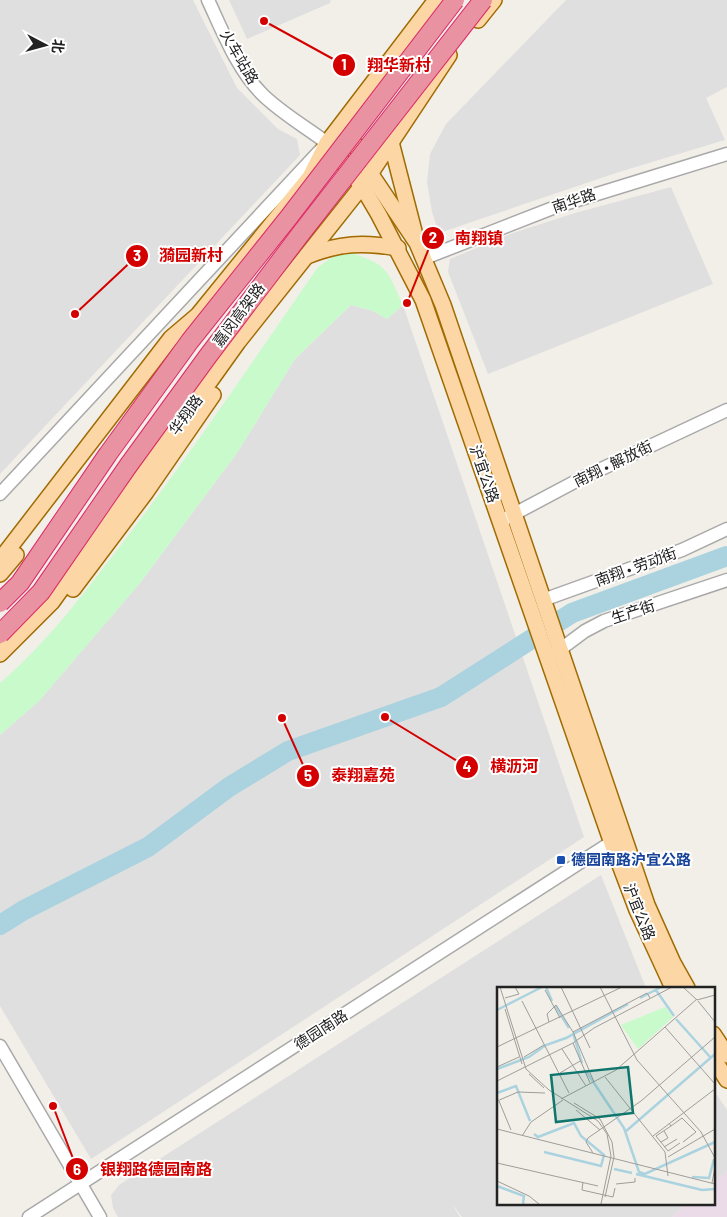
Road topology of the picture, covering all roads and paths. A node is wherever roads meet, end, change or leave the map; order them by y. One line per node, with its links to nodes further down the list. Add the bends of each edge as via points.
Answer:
1 (208, 0): 8 (street, 火车站路, via 252,82 274,105)
2 (436, 0): 6 (main road)
3 (455, 0): 24 (highway, 嘉闵高架路, bridge, via 190,342 20,583)
4 (483, 0): 26 (highway, 嘉闵高架路, bridge, via 208,356 41,592)
5 (494, 0): 7 (main road, via 452,50)
6 (343, 123): 8 (main road); 10 (main road)
7 (391, 142): 10 (main road); 11 (main road)
8 (328, 143): 10 (main road, 沪宜公路); 15 (main road, via 310,177); 18 (street)
9 (727, 154): 14 (street, 南华路, via 567,203)
10 (366, 180): 11 (main road, 沪宜公路); 12 (main road, 沪宜公路); 13 (main road, 华翔路)
11 (417, 243): 14 (main road, 沪宜公路)
12 (398, 248): 13 (main road, via 331,246); 19 (main road, 沪宜公路, via 423,300)
13 (306, 256): 16 (main road, 华翔路)
14 (425, 258): 19 (main road, 沪宜公路, via 444,305)
15 (198, 315): 21 (main road, via 171,338); 22 (main road)
16 (238, 342): 28 (main road, 华翔路, via 52,602); 29 (main road, via 232,366 146,492 58,609)
17 (727, 410): 19 (street, 南翔 • 解放街, via 580,479)
18 (0, 494)
19 (507, 518): 25 (main road, 沪宜公路)
20 (727, 529): 25 (street, 南翔 • 劳动街)
21 (0, 560)
22 (0, 574)
23 (727, 580): 27 (street, 生产街, via 599,623)
24 (0, 603)
25 (541, 609): 27 (main road, 沪宜公路)
26 (0, 634)
27 (552, 648): 30 (main road, 沪宜公路)
28 (0, 654)
29 (0, 666)
30 (617, 839): 31 (main road, 沪宜公路, via 637,910); 32 (main road, 沪宜公路); 38 (street, 德园南路)
31 (673, 987)
32 (686, 987)
33 (714, 1036): 35 (main road)
34 (0, 1046): 38 (street)
35 (727, 1055)
36 (714, 1060): 37 (main road)
37 (727, 1080)
38 (81, 1184): 39 (street, 德园南路); 40 (street)
39 (29, 1217)
40 (100, 1217)

